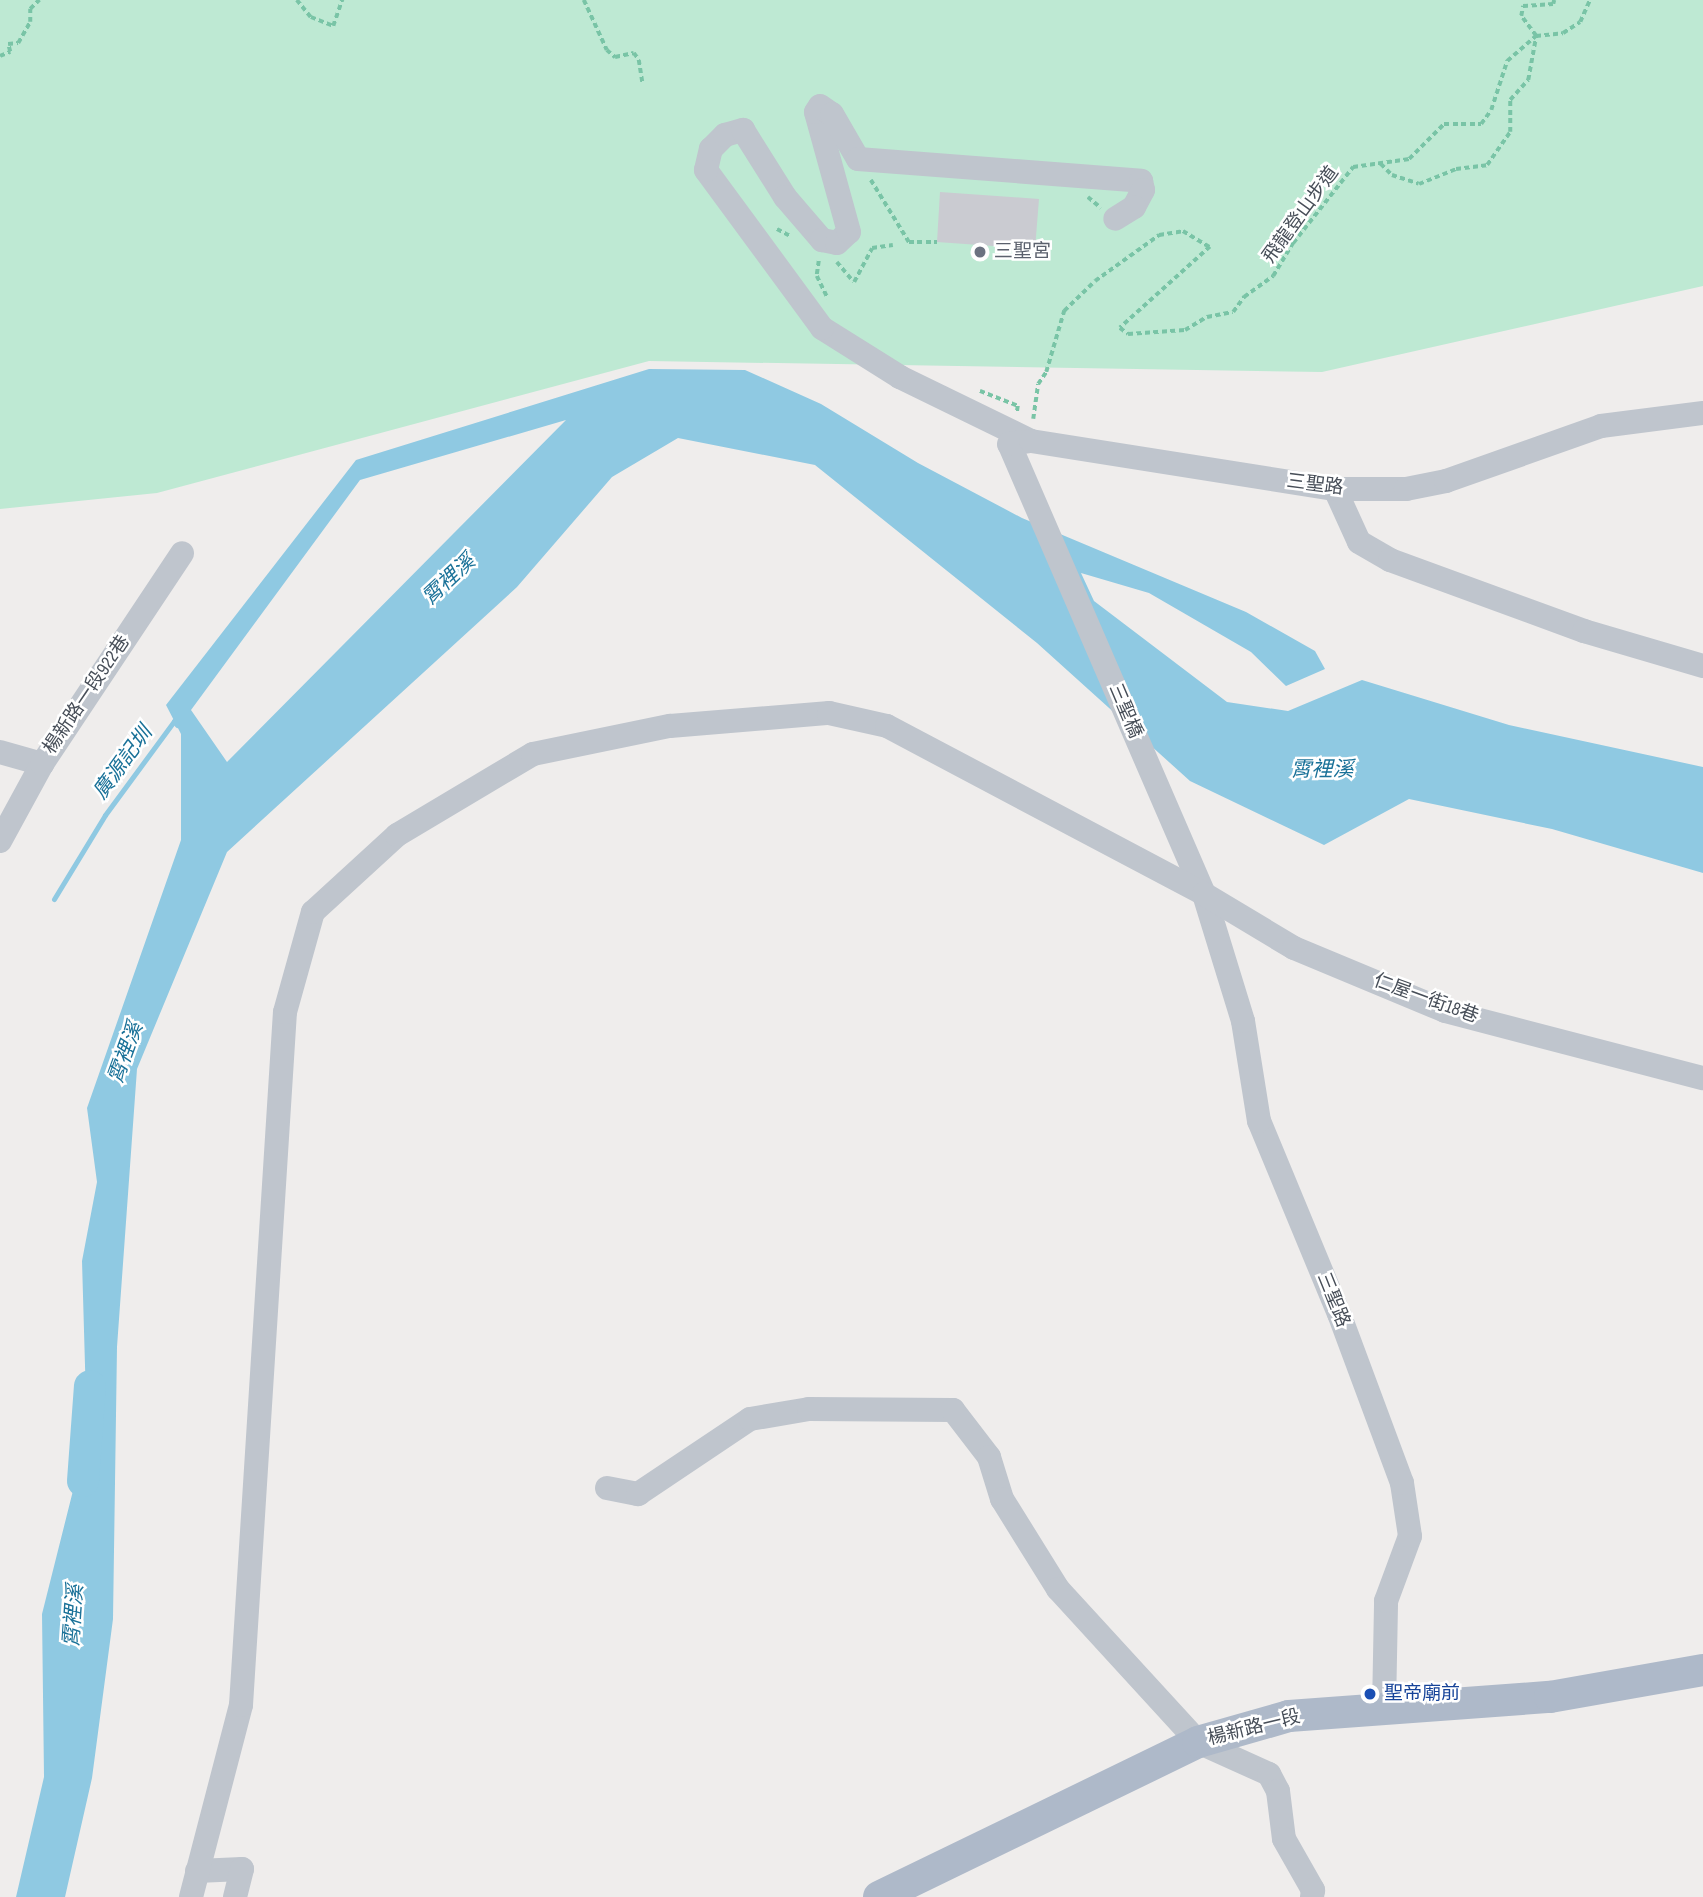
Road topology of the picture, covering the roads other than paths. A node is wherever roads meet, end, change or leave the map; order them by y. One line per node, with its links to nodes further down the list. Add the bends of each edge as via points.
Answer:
1 (1115, 219): 3 (street, 三聖路, via 1134,207 1143,190 1141,181 858,159 832,114 820,106 816,112 848,220 849,232 837,243 822,240 785,197 743,130 725,135 711,149 706,170 822,328 900,377)
2 (1703, 414): 4 (street, 三聖路, via 1601,426 1446,481 1406,489)
3 (1020, 434): 4 (street, 三聖路); 10 (street, 三聖橋, via 1009,444)
4 (1335, 489): 6 (street, via 1359,542 1390,560 1584,631)
5 (182, 553): 8 (street, 楊新路一段922巷)
6 (1703, 666)
7 (0, 752): 8 (street)
8 (41, 764): 9 (street, 楊新路一段922巷)
9 (0, 841)
10 (1205, 894): 11 (street, 仁屋一街18巷, via 1294,948 1445,1010); 14 (street, 三聖路, via 1244,1021 1259,1121 1402,1483 1410,1536 1386,1601); 16 (street, 仁屋一街18巷, via 887,726 829,713 670,726 533,754 397,835 313,912 285,1012 241,1705)
11 (1703, 1078)
12 (607, 1488): 15 (street, via 638,1494 750,1419 809,1409 953,1410 989,1457 1002,1499 1058,1589)
13 (1703, 1670): 14 (main road, 楊新路一段, via 1550,1697)
14 (1384, 1709): 15 (main road, 楊新路一段, via 1289,1716)
15 (1198, 1742): 19 (main road, 楊新路一段); 20 (street, via 1269,1774 1278,1791 1284,1839 1313,1890)
16 (197, 1871): 17 (street, 仁屋一街18巷); 18 (street, via 242,1869)
17 (191, 1897)
18 (235, 1897)
19 (879, 1897)
20 (1312, 1897)

